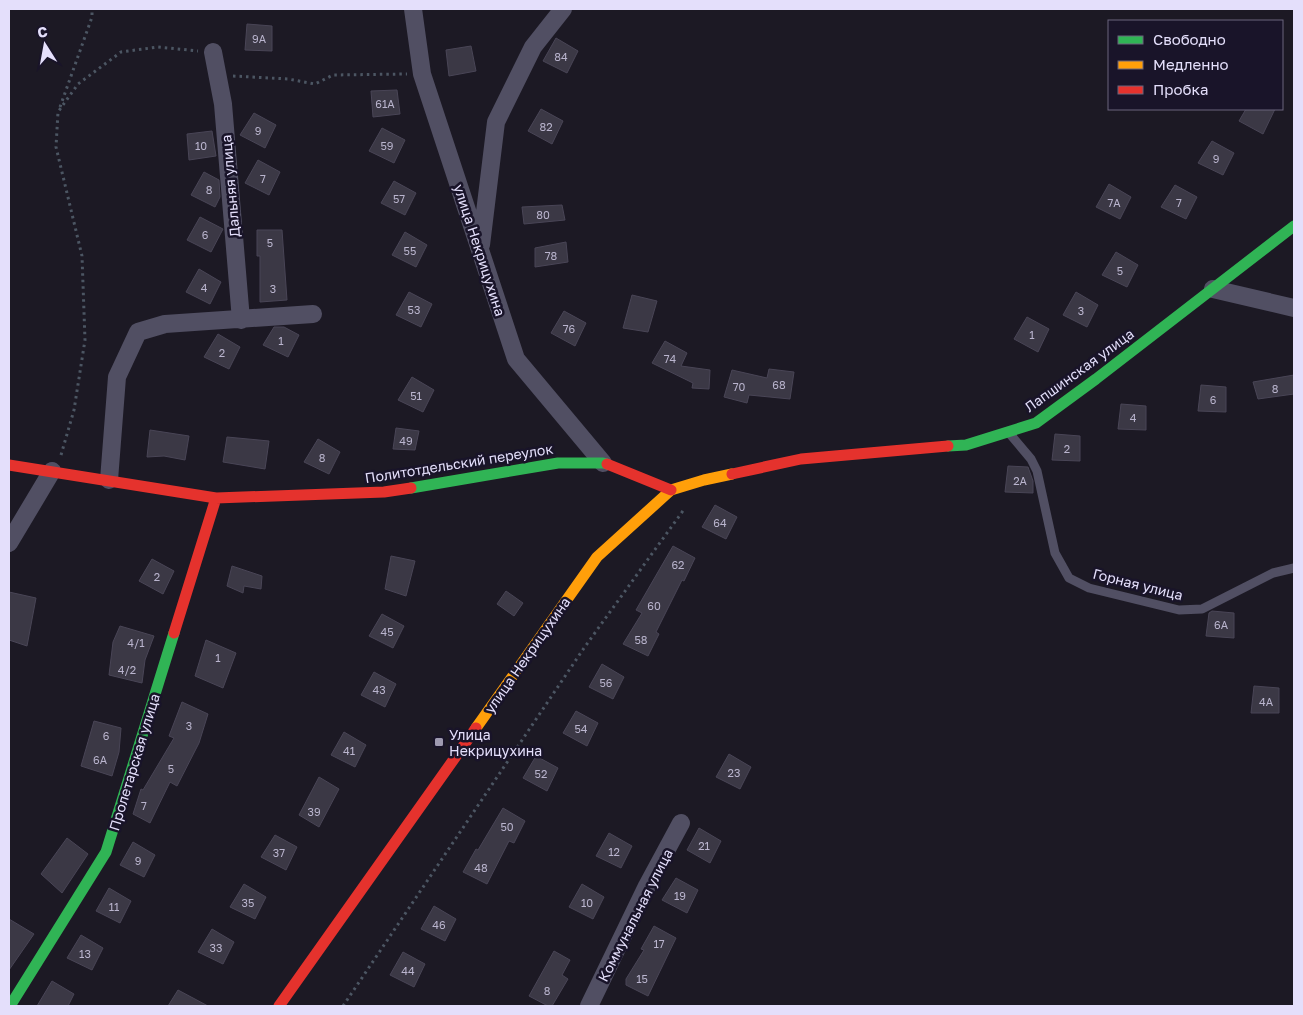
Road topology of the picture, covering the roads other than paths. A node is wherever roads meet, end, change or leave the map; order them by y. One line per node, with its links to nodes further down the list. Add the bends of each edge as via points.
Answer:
1 (413, 9): 5 (street, улица Некрицухина, via 422,74)
2 (562, 9): 5 (street, via 533,47 496,122)
3 (213, 52): 9 (street, Дальняя улица, via 224,104)
4 (1294, 226): 6 (street, Лапшинская улица)
5 (480, 251): 11 (street, улица Некрицухина, via 516,358)
6 (1213, 289): 7 (street); 10 (street, Лапшинская улица, via 1036,423)
7 (1294, 308)
8 (313, 314): 9 (street)
9 (241, 320): 14 (street, via 165,324 138,332 117,377)
10 (1008, 432): 15 (street, Лапшинская улица, via 966,445 801,459); 18 (lane, Горная улица, via 1032,459 1037,471 1055,553 1069,578 1089,588 1179,610 1202,608 1273,573)
11 (603, 463): 15 (street, Политотдельский переулок); 16 (street, Политотдельский переулок, via 558,463 384,492)
12 (9, 465): 13 (street, Политотдельский переулок)
13 (52, 471): 14 (street, Политотдельский переулок); 17 (street)
14 (109, 480): 16 (street, Политотдельский переулок)
15 (671, 490): 21 (street, улица Некрицухина, via 597,556)
16 (216, 498): 20 (street, Пролетарская улица, via 106,852)
17 (9, 543)
18 (1294, 568)
19 (681, 823): 22 (street, Коммунальная улица)
20 (10, 1006)
21 (280, 1006)
22 (589, 1006)

